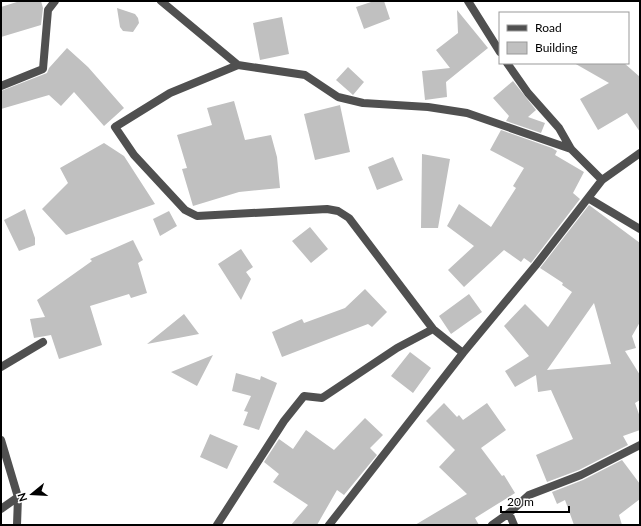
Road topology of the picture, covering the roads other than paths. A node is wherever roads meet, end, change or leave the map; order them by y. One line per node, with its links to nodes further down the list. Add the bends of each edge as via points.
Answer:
1 (55, 1): 7 (street, via 48,10 44,69)
2 (162, 1): 6 (street)
3 (468, 1): 4 (street)
4 (499, 50)
5 (508, 64): 8 (street, via 528,93 559,128)
6 (238, 65): 8 (street, via 305,75 338,97 362,103 428,107 467,113); 13 (street, via 170,93 115,126 134,155 185,210 197,216 327,209 338,211 349,218)
7 (1, 86)
8 (571, 149): 10 (street)
9 (640, 153): 10 (street)
10 (602, 180): 11 (street)
11 (588, 198): 12 (street); 15 (street, via 536,266)
12 (640, 229)
13 (433, 329): 15 (street); 23 (street, via 397,348 322,398 304,396 284,421)
14 (43, 342): 16 (street)
15 (463, 353): 24 (street)
16 (1, 367)
17 (1, 440): 19 (street)
18 (640, 445): 21 (street, via 580,475 529,495)
19 (18, 496): 20 (street); 22 (street)
20 (1, 508)
21 (509, 513): 25 (street); 26 (street)
22 (17, 525)
23 (217, 525)
24 (329, 525)
25 (492, 525)
26 (514, 525)

